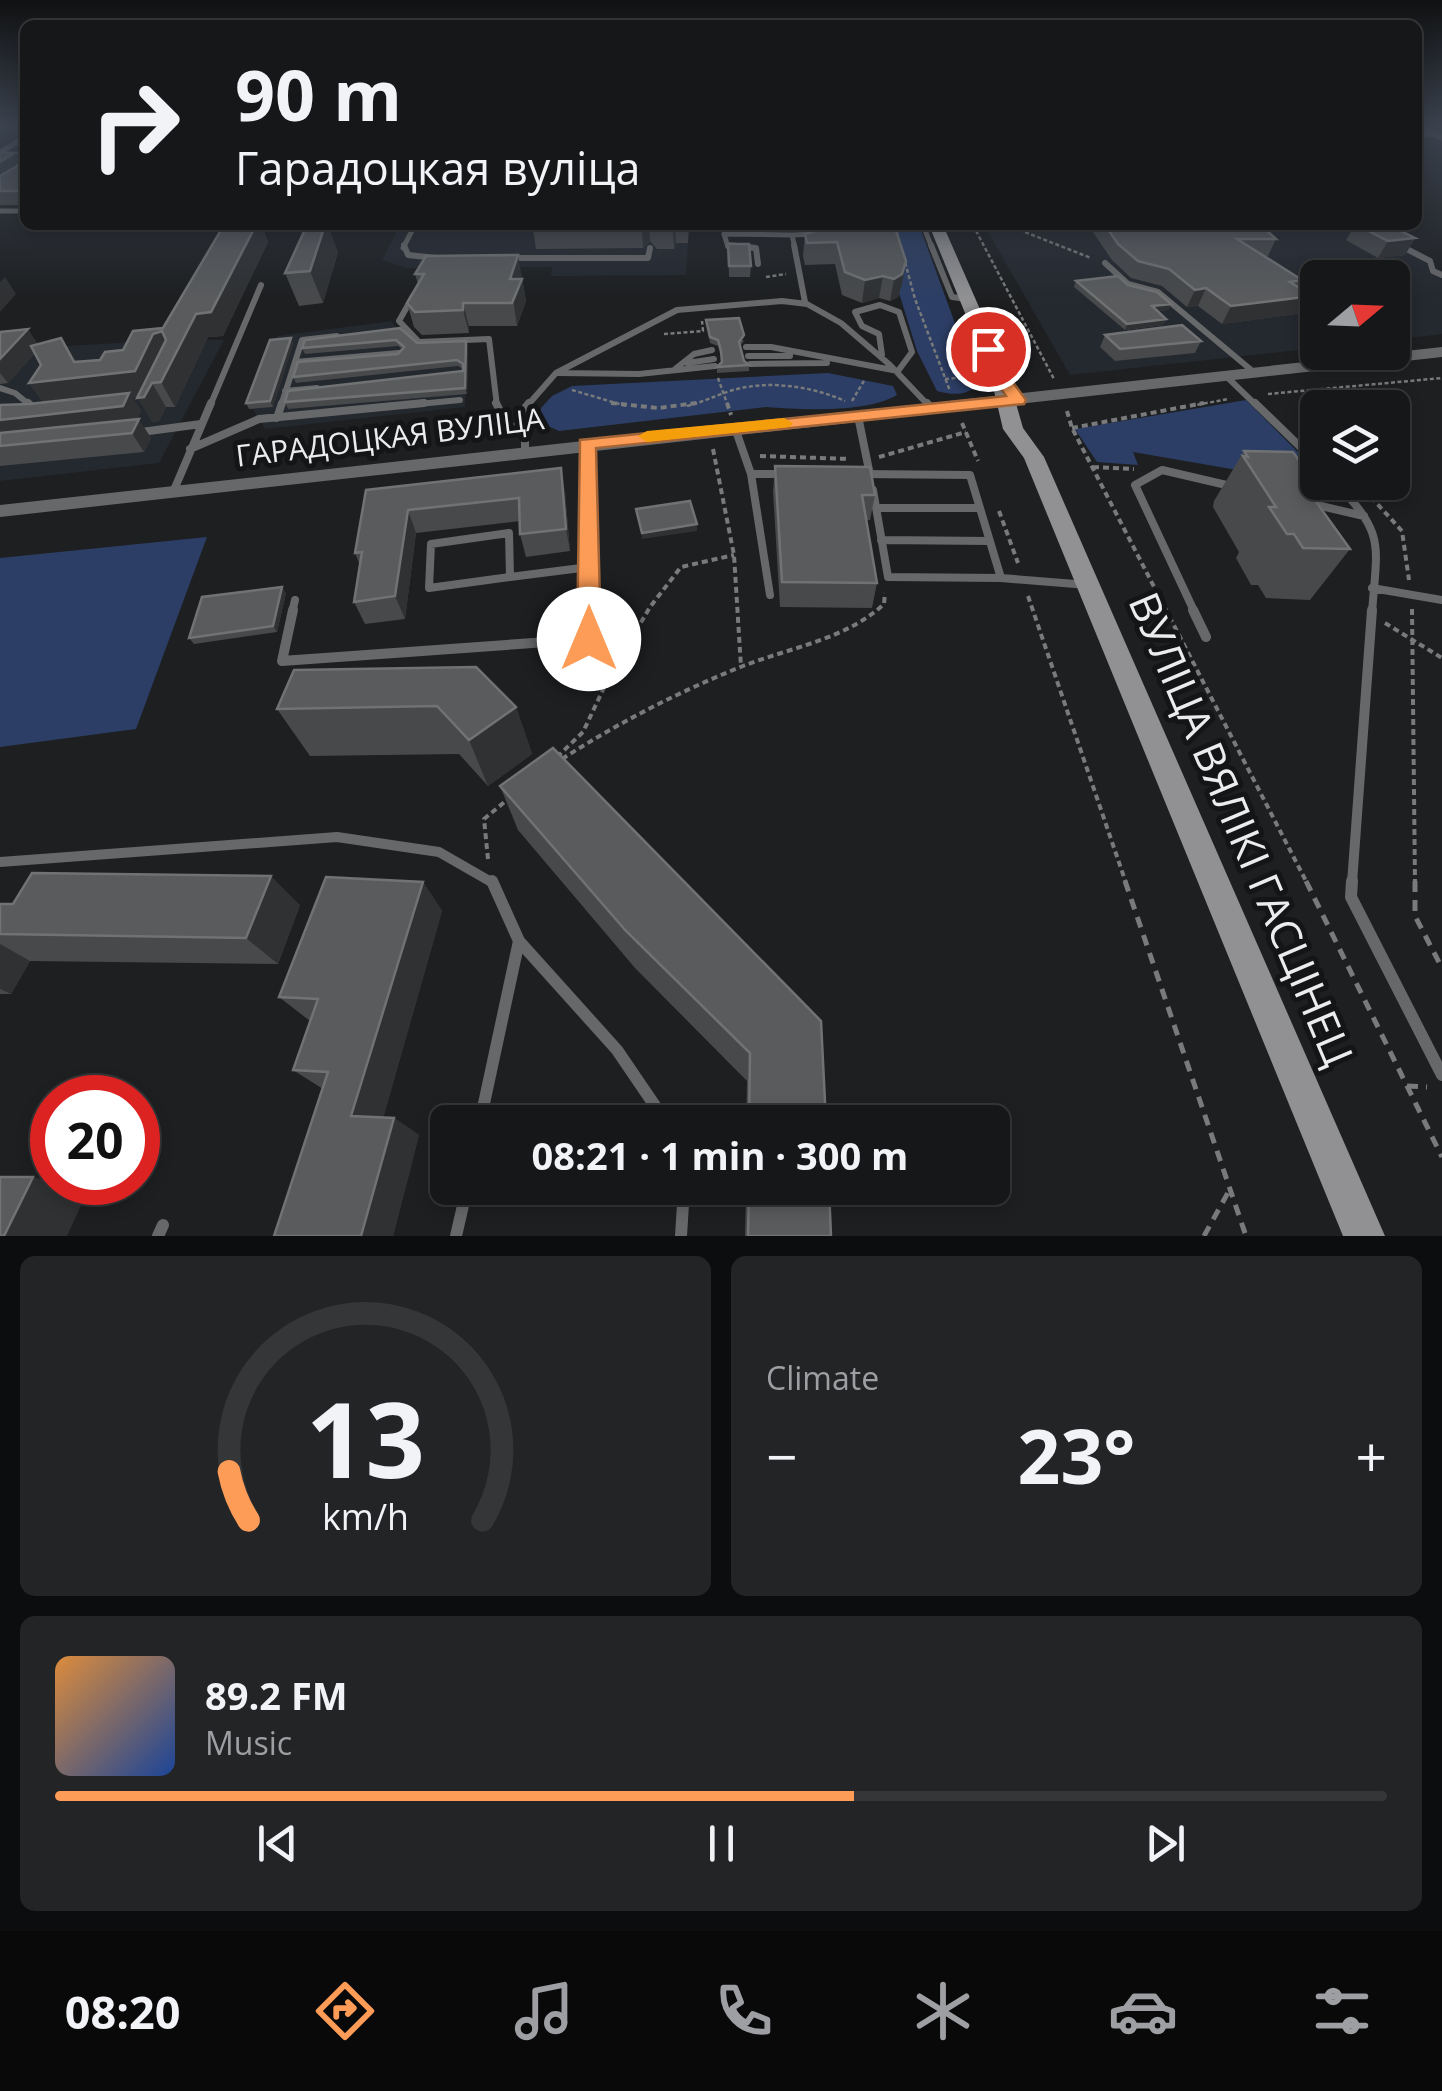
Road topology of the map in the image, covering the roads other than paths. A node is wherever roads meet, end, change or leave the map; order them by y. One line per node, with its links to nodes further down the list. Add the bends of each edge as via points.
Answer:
1 (412, 230): 10 (lane, via 408,254)
2 (724, 230): 5 (lane)
3 (926, 230): 17 (lane, via 952,297)
4 (938, 230): 17 (main road, ВУЛІЦА ВЯЛІКІ ГАСЦІНЕЦ)
5 (724, 234): 7 (lane); 13 (lane, via 728,248 756,248)
6 (818, 234): 7 (lane)
7 (789, 235): 18 (lane)
8 (1389, 239): 14 (lane, via 1430,261)
9 (650, 248): 11 (lane, via 648,258)
10 (439, 258)
11 (496, 258)
12 (1105, 262): 19 (lane, via 1116,278 1158,292)
13 (758, 264)
14 (1442, 276)
15 (261, 285): 47 (lane)
16 (416, 291): 48 (lane, via 399,321 419,342 489,339 497,408 507,426)
17 (967, 299): 40 (main road, ВУЛІЦА ВЯЛІКІ ГАСЦІНЕЦ)
18 (805, 302): 25 (lane); 33 (lane, via 676,310)
19 (1200, 327): 20 (lane); 34 (lane)
20 (1183, 329)
21 (353, 335): 28 (lane, via 302,340)
22 (744, 343): 26 (lane)
23 (1442, 352): 34 (street, ГАРАДОЦКАЯ ВУЛІЦА)
24 (399, 353): 28 (lane)
25 (882, 355): 32 (lane); 32 (lane, via 879,334 856,320 855,312 864,307 899,312 912,352)
26 (807, 356): 29 (lane); 29 (lane, via 749,360)
27 (712, 357): 30 (lane); 30 (lane, via 694,354); 31 (lane)
28 (295, 362): 38 (lane)
29 (854, 363): 32 (lane)
30 (684, 364): 31 (lane)
31 (671, 371): 33 (lane)
32 (898, 371): 41 (lane)
33 (556, 373): 48 (lane, via 525,408)
34 (1256, 374): 35 (street, ГАРАДОЦКАЯ ВУЛІЦА)
35 (1226, 376): 40 (street, ГАРАДОЦКАЯ ВУЛІЦА, via 1058,388); 52 (lane)
36 (324, 387): 38 (lane)
37 (0, 388): 43 (lane, via 42,414)
38 (285, 391): 45 (lane)
39 (460, 400): 45 (lane)
40 (1010, 400): 41 (street, ГАРАДОЦКАЯ ВУЛІЦА); 72 (main road, ВУЛІЦА ВЯЛІКІ ГАСЦІНЕЦ, via 1013,429 1034,457)
41 (931, 408): 42 (street, ГАРАДОЦКАЯ ВУЛІЦА)
42 (854, 410): 46 (street, ГАРАДОЦКАЯ ВУЛІЦА); 58 (lane)
43 (28, 414)
44 (147, 416): 49 (lane)
45 (277, 418): 53 (lane)
46 (735, 423): 51 (street, ГАРАДОЦКАЯ ВУЛІЦА); 55 (lane)
47 (200, 424): 49 (lane); 53 (lane)
48 (522, 429): 54 (lane)
49 (141, 430): 50 (lane)
50 (130, 435)
51 (586, 444): 54 (street, ГАРАДОЦКАЯ ВУЛІЦА); 69 (lane)
52 (1300, 446)
53 (190, 449): 59 (lane)
54 (525, 450): 59 (street, ГАРАДОЦКАЯ ВУЛІЦА)
55 (751, 474): 56 (lane); 74 (lane)
56 (791, 474)
57 (850, 474): 58 (lane)
58 (870, 474): 63 (lane); 64 (lane, via 970,475)
59 (174, 490): 65 (street, ГАРАДОЦКАЯ ВУЛІЦА)
60 (1254, 491): 77 (lane, via 1162,470 1134,484)
61 (1290, 500): 66 (lane)
62 (1350, 500): 66 (lane)
63 (876, 508): 64 (lane); 67 (lane)
64 (980, 508): 68 (lane)
65 (0, 510)
66 (1364, 516): 73 (lane, via 1377,537)
67 (881, 540): 68 (lane); 71 (lane, via 888,576)
68 (990, 541): 71 (lane)
69 (589, 567): 70 (lane); 75 (lane, via 589,639 282,662)
70 (510, 578): 70 (lane, via 429,588 431,544 508,533)
71 (1001, 578): 72 (lane)
72 (1089, 585): 87 (main road, ВУЛІЦА ВЯЛІКІ ГАСЦІНЕЦ)
73 (1372, 588): 76 (lane); 80 (lane, via 1351,898)
74 (770, 595)
75 (295, 600)
76 (1442, 600)
77 (1206, 637)
78 (0, 862): 79 (lane, via 338,837 439,852 491,879)
79 (518, 941): 81 (lane); 82 (lane, via 580,1004)
80 (1442, 1075)
81 (484, 1105)
82 (655, 1105)
83 (463, 1205): 85 (lane)
84 (683, 1205): 86 (lane)
85 (456, 1236)
86 (680, 1236)
87 (1364, 1236)

